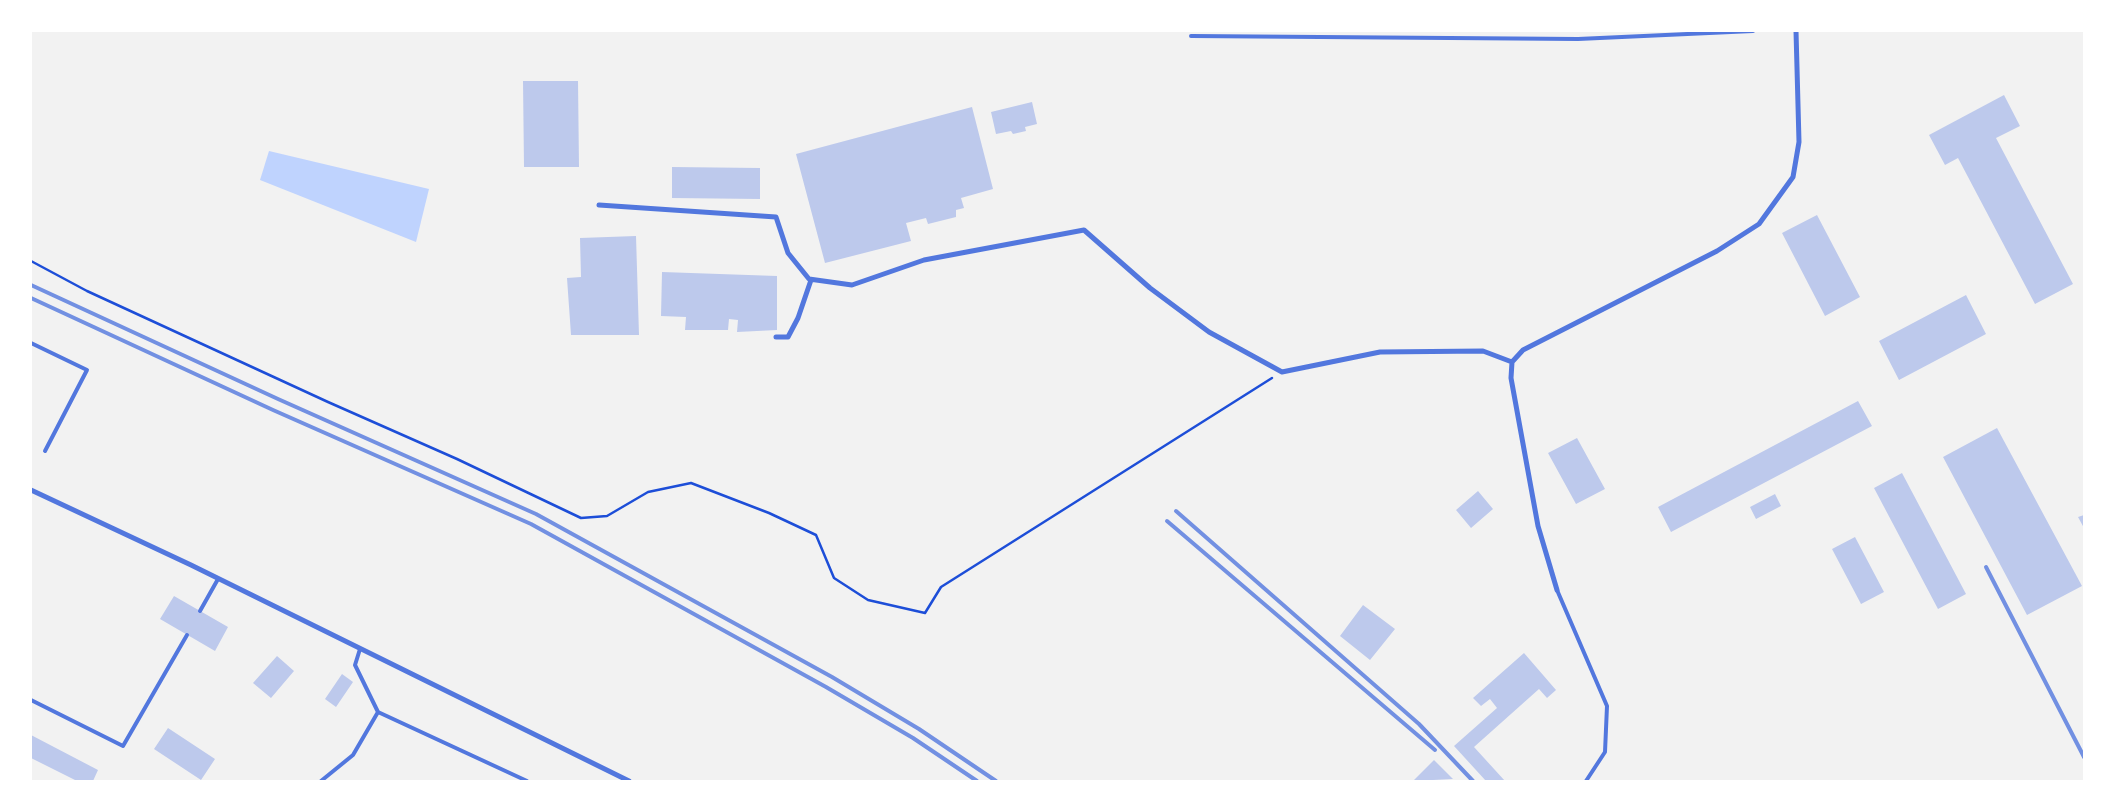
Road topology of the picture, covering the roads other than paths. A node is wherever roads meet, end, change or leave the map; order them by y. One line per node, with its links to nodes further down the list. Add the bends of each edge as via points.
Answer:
1 (1753, 31): 3 (lane, via 1578,39)
2 (1796, 31): 8 (street, via 1798,142 1793,177 1759,224 1717,251 1523,350)
3 (1191, 36)
4 (599, 205): 5 (street, via 776,216 788,252)
5 (811, 280): 6 (street, via 788,338); 8 (street, via 852,285 924,260 1084,230 1150,288 1209,332 1282,372 1380,352 1483,351)
6 (776, 337)
7 (31, 343): 9 (lane, via 87,370)
8 (1512, 362): 12 (street, via 1511,378 1538,526)
9 (45, 451)
10 (31, 490): 11 (street)
11 (218, 579): 13 (lane); 15 (street)
12 (1557, 590): 21 (lane, via 1607,706 1605,752)
13 (200, 610)
14 (187, 635): 16 (lane, via 123,746)
15 (360, 648): 17 (lane, via 355,665); 20 (street)
16 (31, 700)
17 (378, 712): 18 (lane, via 353,755); 19 (lane)
18 (321, 781)
19 (527, 781)
20 (629, 781)
21 (1586, 781)

